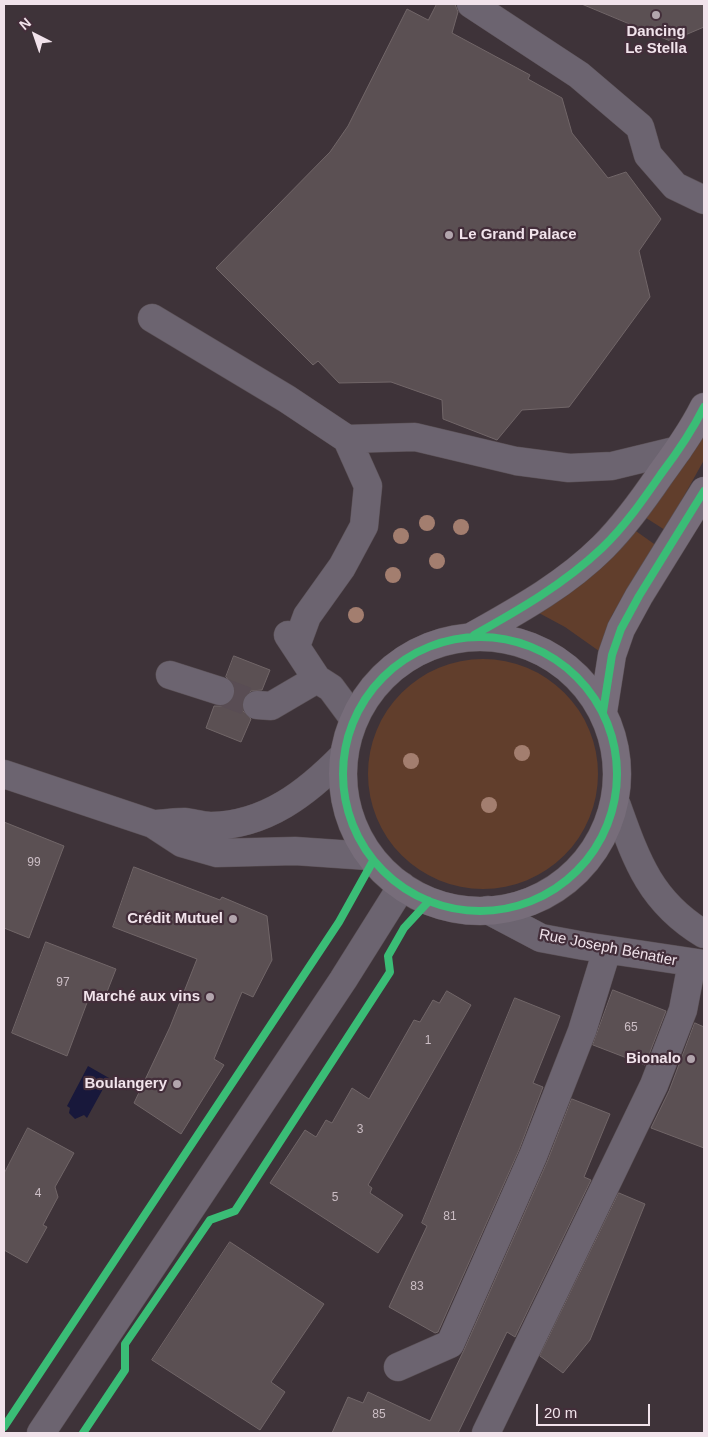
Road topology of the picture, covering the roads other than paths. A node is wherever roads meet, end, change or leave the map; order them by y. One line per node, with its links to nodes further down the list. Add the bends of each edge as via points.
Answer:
1 (471, 4): 2 (street, via 579,75 640,128 648,155 675,186)
2 (704, 200)
3 (152, 318): 5 (street)
4 (704, 408): 6 (main road)
5 (347, 439): 6 (street, via 415,437 516,461 569,468 612,466); 10 (street, via 368,486 364,526 342,567 292,640)
6 (678, 450): 8 (main road, via 630,517 584,564 541,596)
7 (704, 491): 13 (main road, via 621,629 612,655)
8 (470, 637): 13 (main road, via 490,637 525,644 556,660 584,683); 14 (main road, via 415,653 382,679)
9 (170, 675): 11 (street)
10 (317, 679): 12 (street, via 271,706); 14 (street, via 331,688)
11 (220, 691)
12 (257, 704)
13 (603, 712): 17 (main road, via 614,744 618,778)
14 (354, 719): 15 (main road)
15 (344, 756): 18 (street, via 320,780 271,813 211,826 182,822); 19 (main road, via 344,792 354,827)
16 (4, 774): 18 (street)
17 (616, 806): 21 (main road, via 598,843 578,869 544,894 521,904); 22 (street, via 650,884 682,920)
18 (153, 824): 19 (street, via 182,843 217,853 295,852)
19 (368, 856): 20 (main road)
20 (402, 886): 21 (main road, via 429,901 451,907); 26 (street, via 343,980)
21 (488, 910): 23 (street, Rue Joseph Bénatier, via 542,938)
22 (704, 934)
23 (607, 950): 24 (street, Rue Joseph Bénatier); 25 (street, via 582,1030 536,1147 450,1344)
24 (698, 964): 27 (street, via 684,1010 654,1085)
25 (398, 1367)
26 (41, 1433)
27 (486, 1433)

